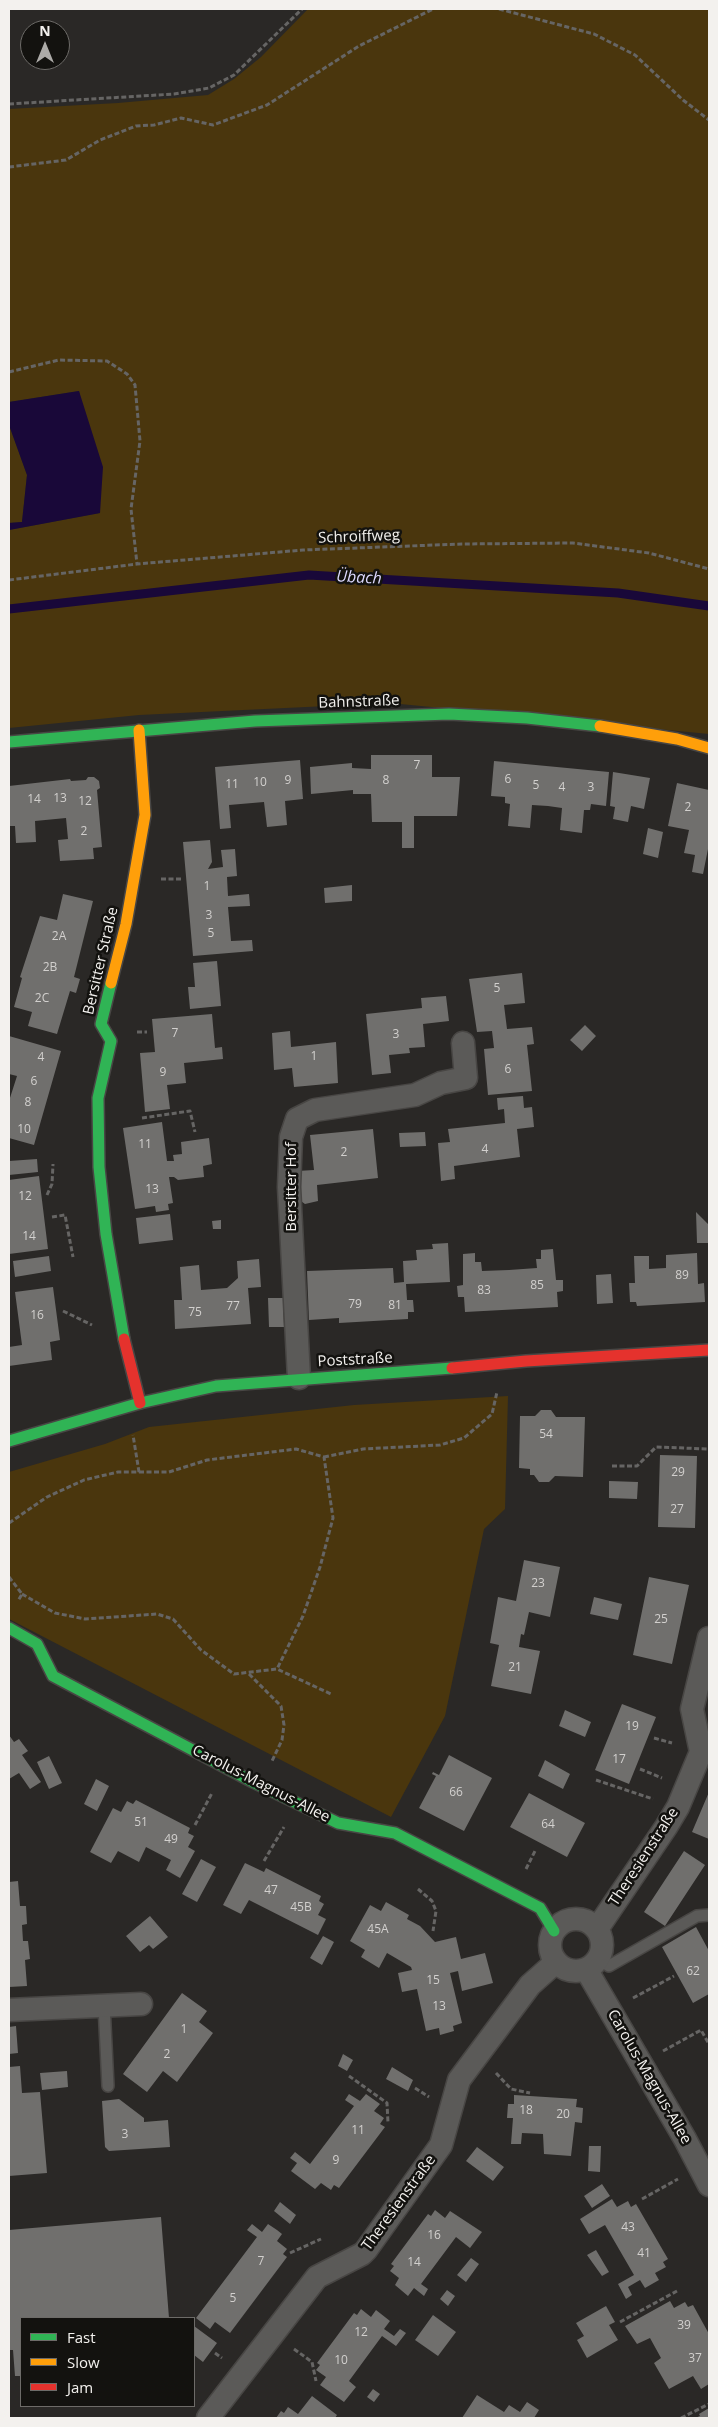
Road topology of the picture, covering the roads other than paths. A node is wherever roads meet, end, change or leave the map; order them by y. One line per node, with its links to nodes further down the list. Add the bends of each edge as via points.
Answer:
1 (139, 730): 2 (street, Bahnstraße); 3 (street, Bahnstraße, via 255,721 449,714 590,724); 7 (street, Bersitter Straße, via 145,814 126,924 101,1024 111,1041 98,1106 99,1167 106,1234 122,1330)
2 (9, 742)
3 (709, 748)
4 (463, 1043): 6 (street, Bersitter Hof, via 466,1078 441,1083 416,1095 315,1110 296,1119 291,1137 289,1187)
5 (709, 1350): 6 (street, Poststraße)
6 (299, 1378): 7 (street, Poststraße, via 216,1386)
7 (140, 1403): 8 (street, Poststraße)
8 (9, 1441)
9 (9, 1628): 13 (street, Carolus-Magnus-Allee, via 37,1644 53,1676 298,1804 338,1822 395,1832 540,1908)
10 (709, 1638): 12 (street, Theresienstraße, via 692,1708 700,1752 678,1807)
11 (709, 1915): 15 (lane, via 697,1916 608,1966)
12 (597, 1929): 13 (street, via 591,1923 575,1919 567,1920); 15 (street, via 602,1944)
13 (554, 1931): 14 (street, via 550,1941)
14 (556, 1962): 15 (street, via 578,1971); 21 (street, Theresienstraße, via 530,1985 459,2080 441,2145 366,2250 317,2277)
15 (592, 1964): 20 (street, Carolus-Magnus-Allee, via 610,2011)
16 (141, 2004): 17 (street)
17 (104, 2005): 18 (street); 19 (lane)
18 (9, 2010)
19 (108, 2086)
20 (705, 2176)
21 (208, 2418)

